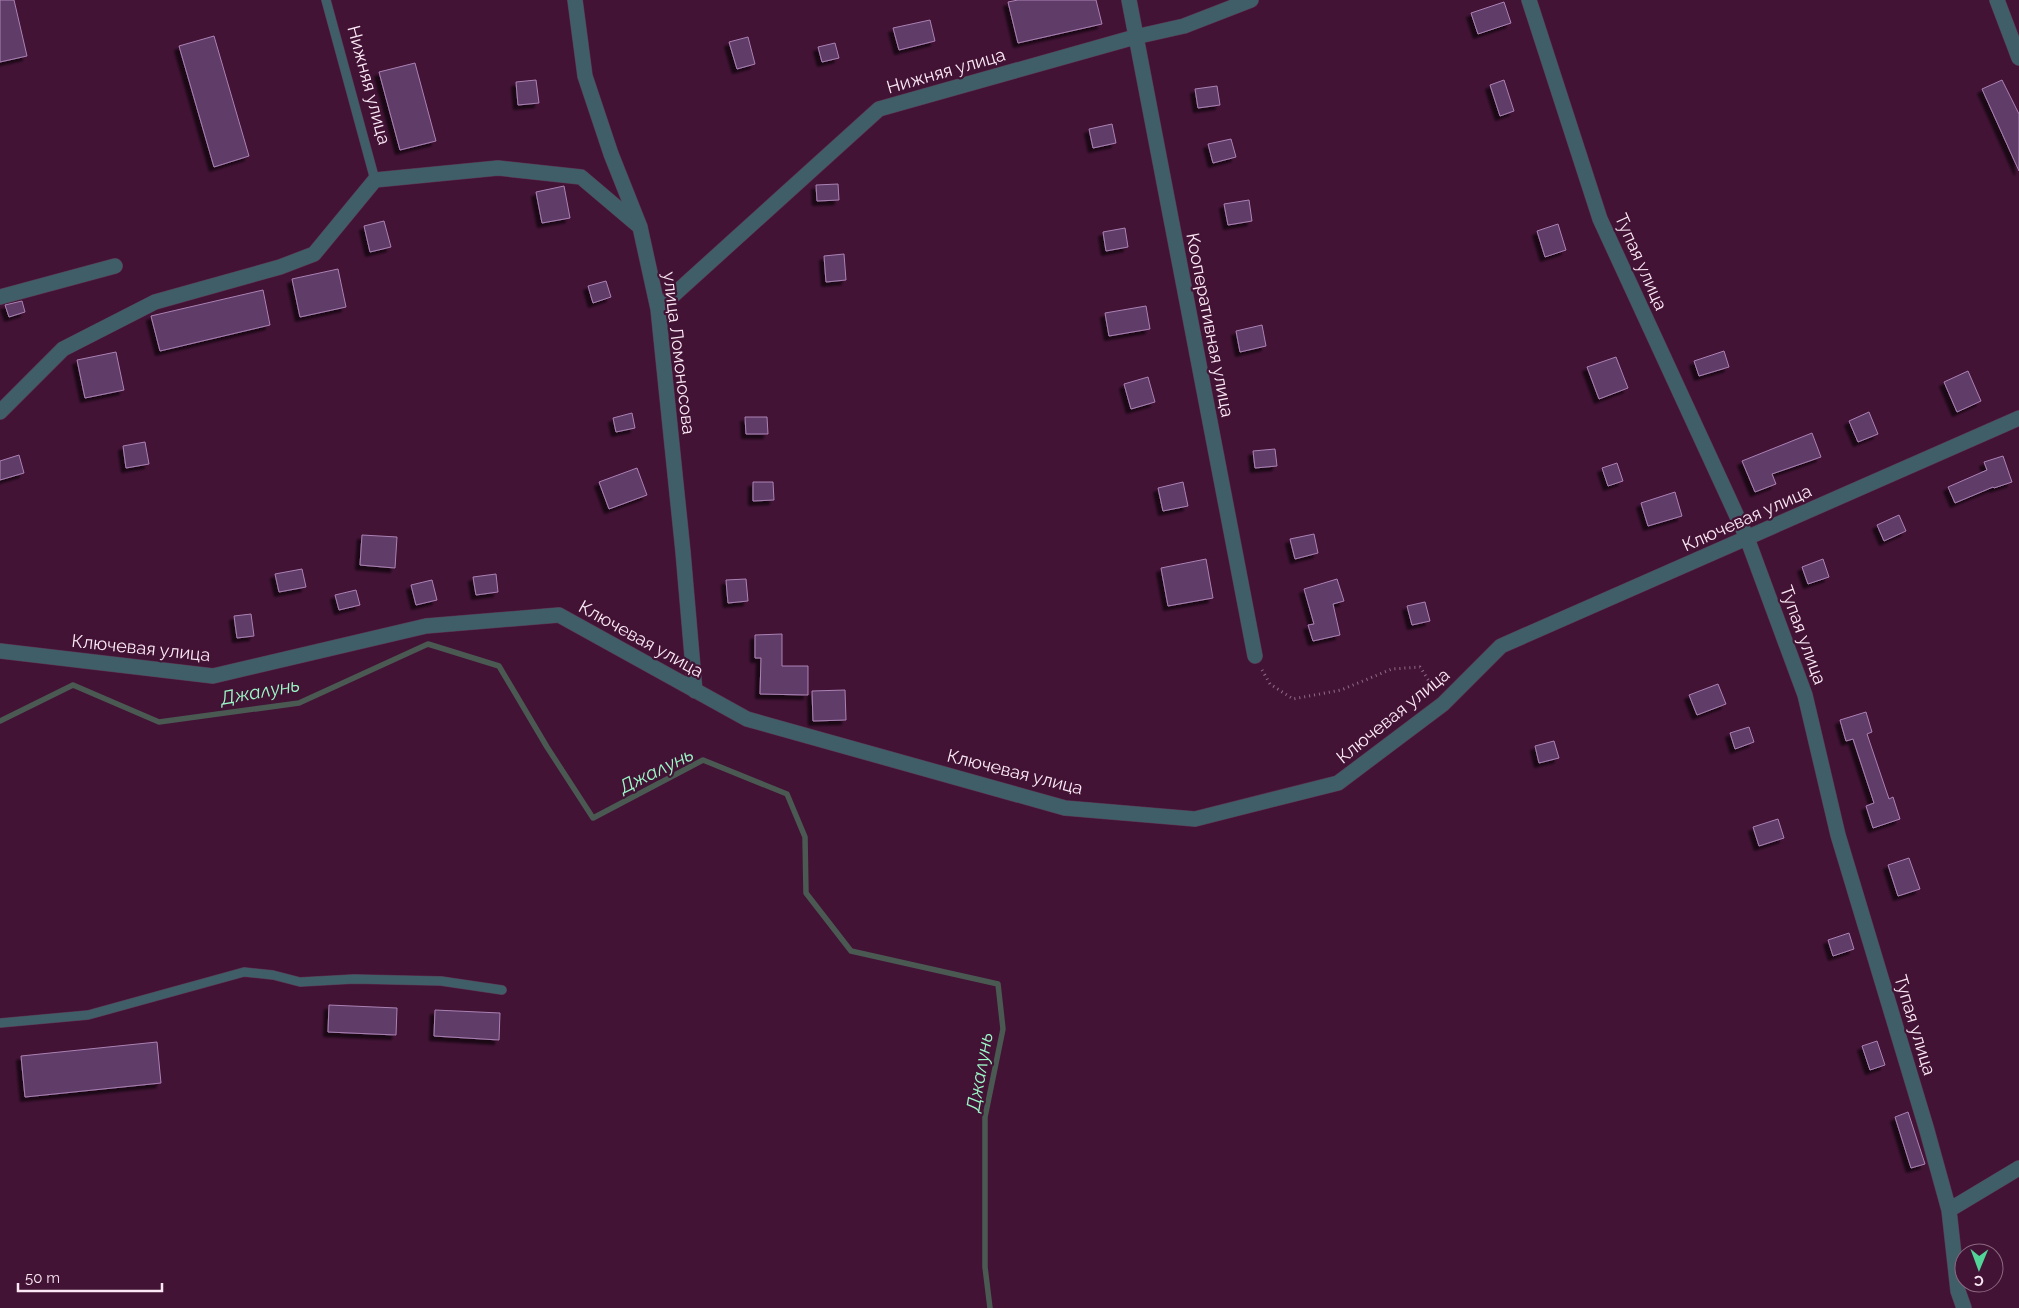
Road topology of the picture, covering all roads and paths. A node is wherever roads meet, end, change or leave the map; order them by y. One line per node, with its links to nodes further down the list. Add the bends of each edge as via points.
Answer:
1 (326, 0): 9 (lane, Нижняя улица)
2 (575, 0): 10 (street, улица Ломоносова, via 585,76)
3 (1129, 0): 7 (street, Кооперативная улица)
4 (1251, 0): 7 (street, Нижняя улица, via 1184,26)
5 (1529, 0): 16 (street, Тупая улица, via 1600,219)
6 (1997, 0): 8 (street)
7 (1135, 37): 13 (street, Нижняя улица, via 879,109); 18 (street, Кооперативная улица)
8 (2019, 58)
9 (375, 180): 10 (street, via 498,168 581,177); 14 (street, via 314,254 280,267 155,302 63,349)
10 (640, 226): 13 (street, улица Ломоносова)
11 (115, 266): 12 (street)
12 (0, 297)
13 (658, 309): 19 (street, улица Ломоносова)
14 (0, 412)
15 (2019, 418): 16 (street, Ключевая улица)
16 (1747, 538): 20 (street, Ключевая улица, via 1501,646); 24 (street, Тупая улица, via 1805,695 1838,835)
17 (0, 651): 19 (street, Ключевая улица, via 213,676 426,626 559,615)
18 (1255, 656): 20 (path, via 1270,684 1293,699 1341,690 1392,669 1420,667)
19 (695, 691): 20 (street, Ключевая улица, via 747,720 1065,808 1196,819 1338,783)
20 (1443, 704)
21 (502, 990): 22 (lane, via 441,981 300,982 244,972 88,1014)
22 (0, 1024)
23 (2019, 1168): 24 (street)
24 (1949, 1210): 25 (street, Тупая улица, via 1958,1291)
25 (1964, 1308)

